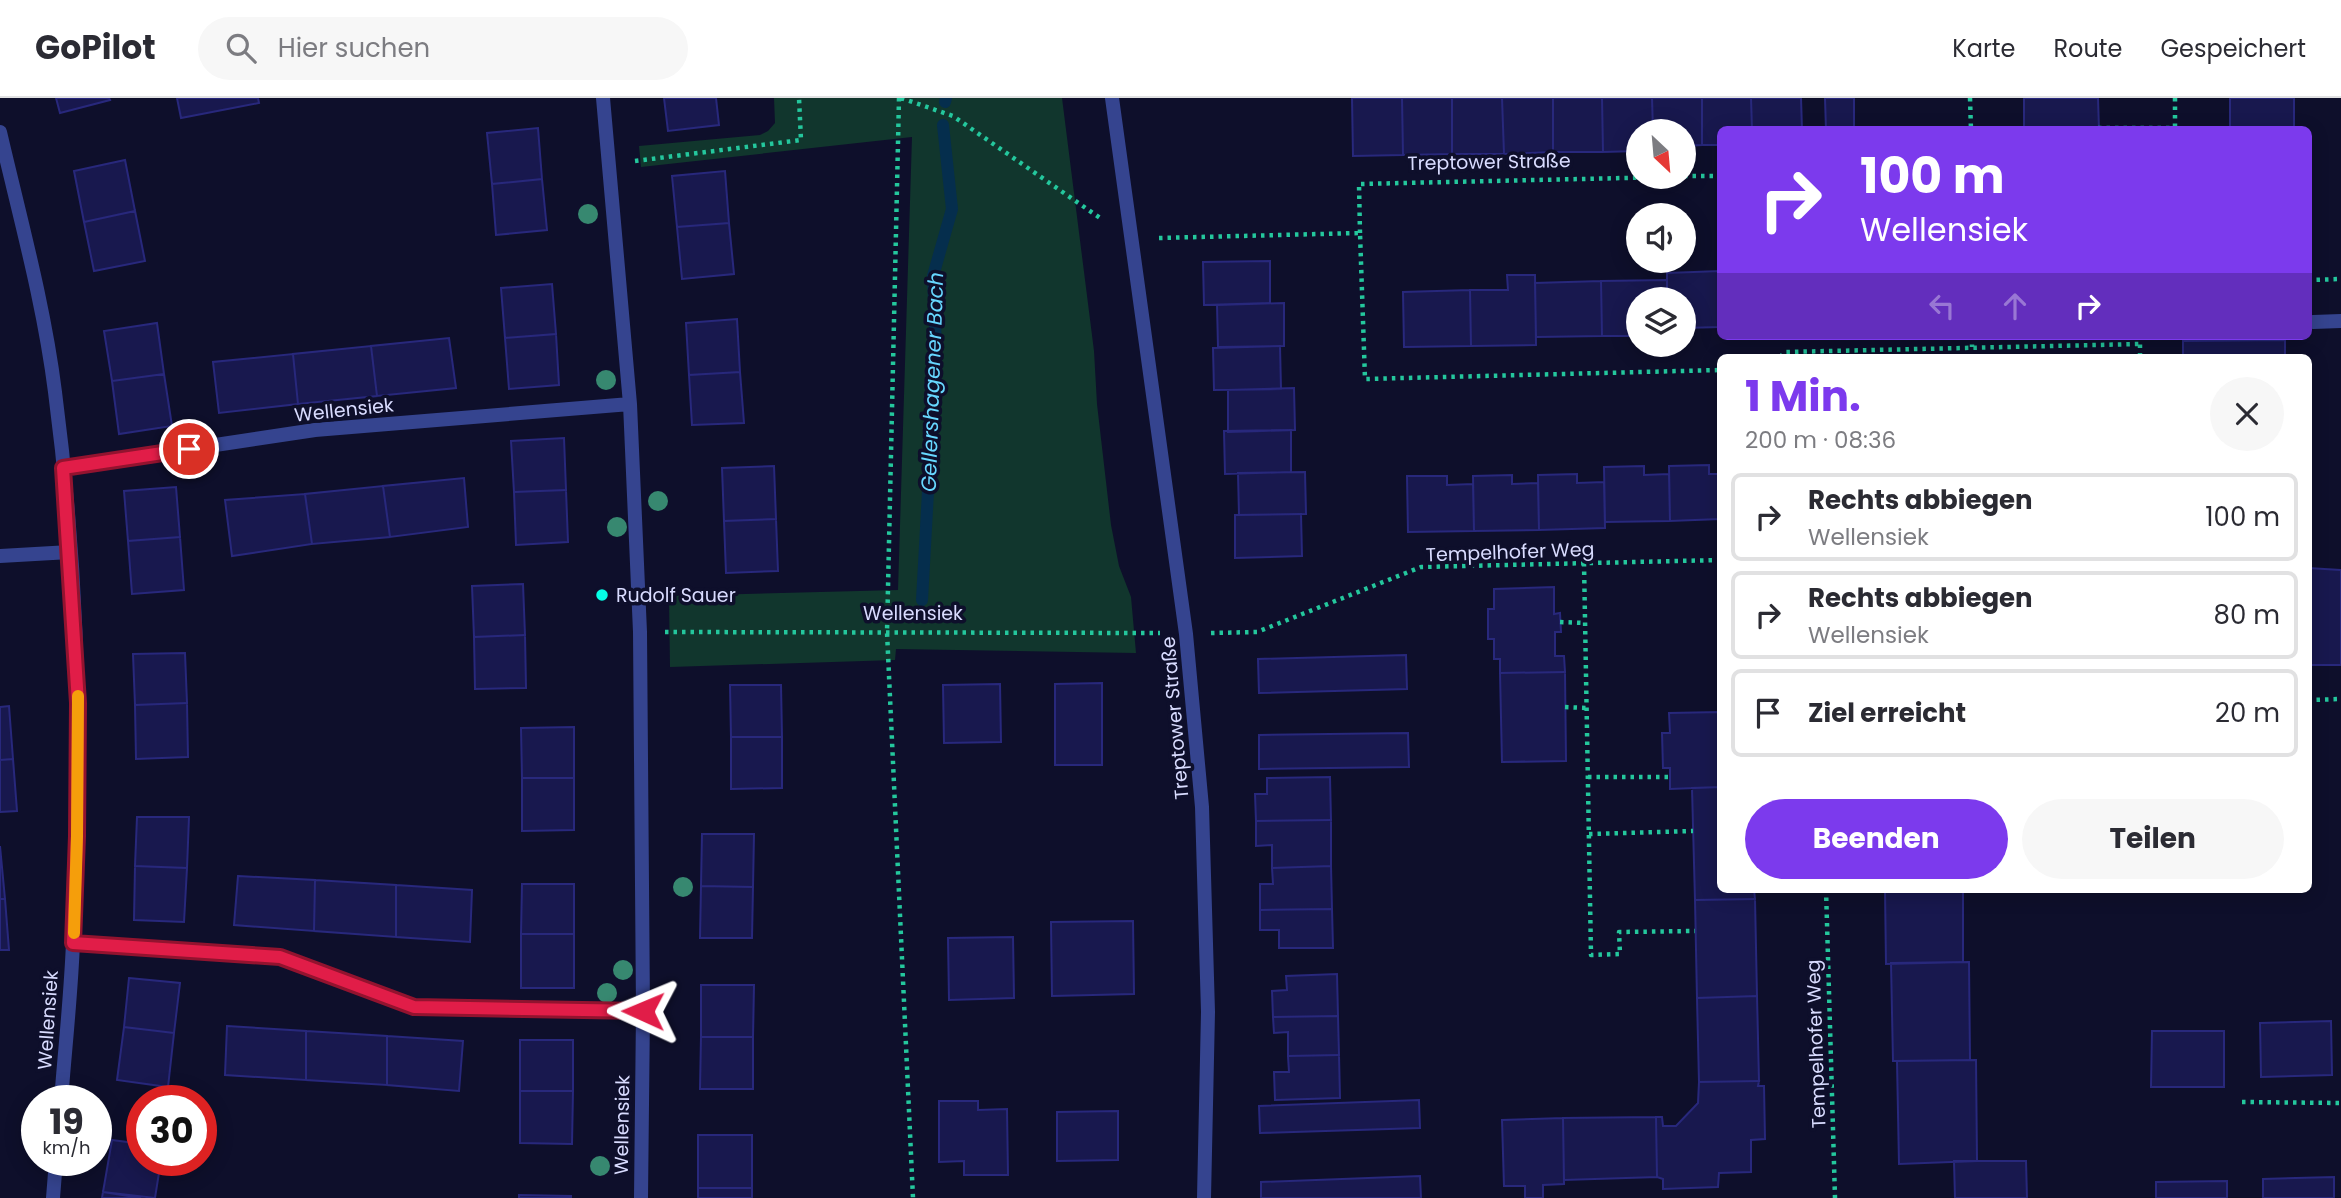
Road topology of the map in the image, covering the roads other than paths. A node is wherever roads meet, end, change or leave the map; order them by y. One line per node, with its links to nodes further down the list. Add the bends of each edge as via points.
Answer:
1 (603, 98): 6 (street, Wellensiek)
2 (1112, 98): 16 (street, Treptower Straße, via 1186,634 1202,807 1208,1012)
3 (0, 132): 7 (street, Wellensiek, via 47,340)
4 (2341, 321): 5 (street)
5 (2313, 322)
6 (631, 404): 7 (street, Wellensiek, via 315,430); 11 (street, Wellensiek, via 640,632)
7 (63, 468): 8 (street, Wellensiek)
8 (70, 552): 9 (street); 10 (street, Wellensiek, via 78,703)
9 (0, 556)
10 (73, 943): 11 (street, via 280,957 414,1007); 12 (street, Wellensiek)
11 (643, 1011): 15 (street, Wellensiek)
12 (62, 1085)
13 (55, 1176): 14 (street)
14 (53, 1198)
15 (640, 1198)
16 (1204, 1198)

